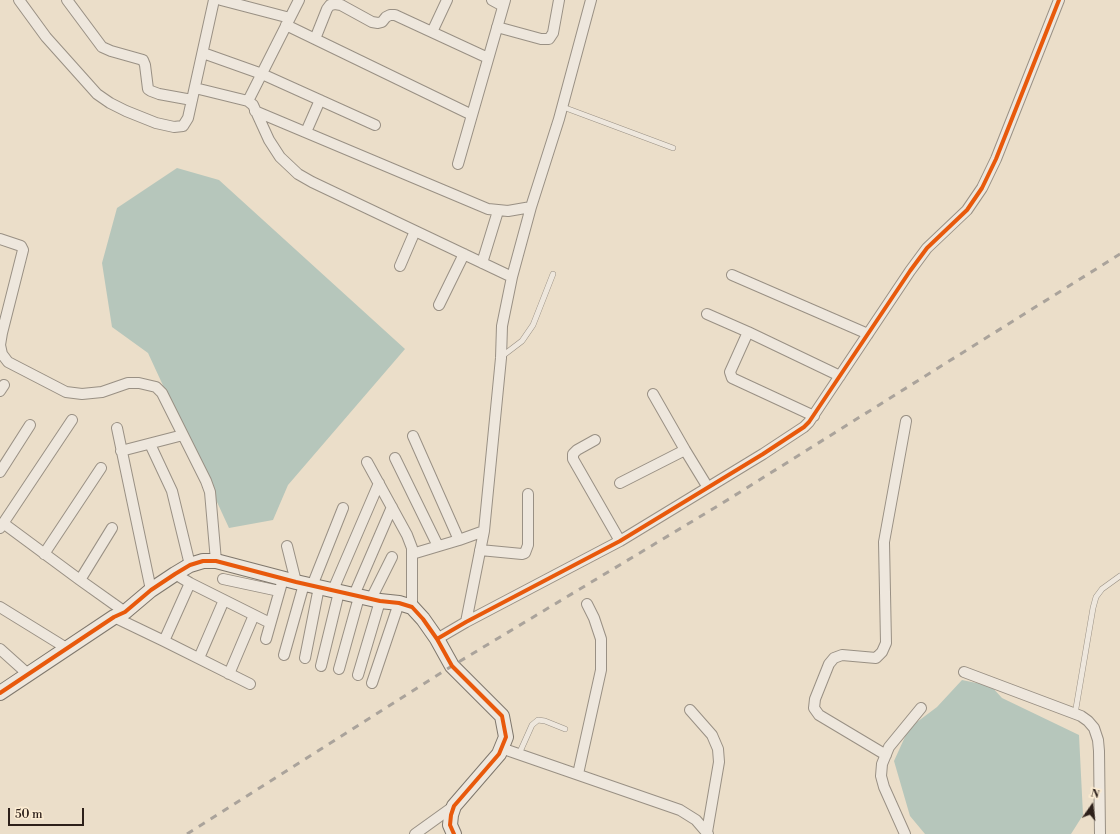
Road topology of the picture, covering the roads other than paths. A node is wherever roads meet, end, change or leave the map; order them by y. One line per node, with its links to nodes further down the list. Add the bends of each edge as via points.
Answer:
1 (19, 0): 21 (street, via 46,37 97,94 110,103 156,123 174,127 183,126 188,118)
2 (67, 0): 21 (street, via 102,46 143,60 148,88 151,91)
3 (214, 0): 17 (street)
4 (221, 0): 13 (street)
5 (299, 0): 13 (street)
6 (447, 0): 15 (street)
7 (492, 0): 12 (street)
8 (559, 0): 14 (street, via 553,33 549,39)
9 (591, 0): 24 (street)
10 (1059, 0): 44 (street, via 982,188 967,210 927,248)
11 (336, 2): 15 (street, via 372,22 382,22 386,17 395,15); 16 (street, via 327,9)
12 (504, 3): 14 (street)
13 (288, 21): 16 (street); 19 (street)
14 (497, 27): 18 (street)
15 (432, 32): 18 (street)
16 (315, 39): 26 (street)
17 (203, 53): 19 (street); 20 (street)
18 (488, 58): 26 (street)
19 (262, 74): 22 (street); 23 (street)
20 (195, 88): 21 (street); 23 (street)
21 (192, 100)
22 (320, 100): 27 (street); 28 (street)
23 (248, 101): 25 (street)
24 (563, 106): 29 (lane); 31 (street)
25 (256, 111): 28 (street); 33 (street, via 280,157 298,174)
26 (472, 115): 30 (street)
27 (375, 125)
28 (306, 132): 32 (street)
29 (673, 148)
30 (458, 164)
31 (531, 207): 32 (street); 40 (street)
32 (498, 211): 36 (street)
33 (415, 231): 35 (street); 37 (street)
34 (0, 239): 45 (street, via 20,246 23,250)
35 (464, 254): 36 (street); 41 (street)
36 (482, 263): 40 (street)
37 (400, 266)
38 (553, 274): 46 (lane, via 533,325 522,341)
39 (732, 275): 44 (street)
40 (512, 277): 46 (street, via 502,326)
41 (439, 305)
42 (707, 314): 43 (street)
43 (748, 332): 47 (street); 49 (street, via 730,376)
44 (868, 334): 47 (street)
45 (0, 345): 54 (street, via 2,354 8,362 66,392 102,392 128,383 156,387 162,393)
46 (500, 358): 72 (street)
47 (840, 376): 49 (street)
48 (653, 394): 58 (street)
49 (814, 416): 66 (street, via 804,427 763,454)
50 (72, 420): 70 (street)
51 (906, 421): 123 (street, via 884,542 886,643 876,658 842,655 834,658 829,664 814,708 819,715)
52 (30, 425): 63 (street)
53 (116, 428): 59 (street)
54 (183, 435): 57 (street); 81 (street, via 210,492)
55 (412, 436): 73 (street)
56 (595, 440): 74 (street, via 577,450 573,454 573,459)
57 (150, 444): 59 (street); 82 (street, via 172,491)
58 (685, 450): 65 (street); 66 (street)
59 (121, 451): 89 (street)
60 (395, 458): 76 (street)
61 (368, 462): 64 (street)
62 (100, 468): 78 (street)
63 (0, 472)
64 (379, 483): 68 (street); 90 (street)
65 (620, 483)
66 (707, 486): 74 (street)
67 (528, 494): 77 (street, via 528,545 525,553)
68 (392, 507): 79 (street, via 407,535); 91 (street)
69 (343, 508): 88 (street)
70 (2, 525): 78 (street)
71 (112, 528): 86 (street)
72 (484, 531): 73 (street); 77 (street)
73 (459, 540): 76 (street)
74 (620, 541): 98 (street)
75 (287, 546): 88 (street)
76 (438, 546): 79 (street)
77 (480, 550): 98 (street)
78 (44, 554): 86 (street)
79 (412, 554): 94 (street)
80 (392, 557): 91 (street)
81 (216, 561): 82 (street); 88 (street)
82 (190, 565): 83 (street)
83 (174, 574): 87 (street); 89 (street)
84 (1120, 576): 119 (lane, via 1102,589 1092,608)
85 (223, 579): 88 (street)
86 (80, 580): 96 (street)
87 (190, 583): 92 (street); 102 (street)
88 (299, 585): 90 (street); 99 (street); 105 (street); 107 (street)
89 (151, 590): 96 (street)
90 (336, 591): 91 (street); 108 (street)
91 (366, 598): 94 (street); 109 (street); 113 (street)
92 (224, 600): 97 (street); 106 (street)
93 (587, 604): 124 (street, via 601,639 602,655)
94 (405, 605): 101 (street, via 423,619); 114 (street)
95 (0, 607): 104 (street)
96 (119, 615): 102 (street); 104 (street)
97 (254, 615): 99 (street); 111 (street)
98 (466, 622): 101 (street)
99 (270, 623): 100 (street)
100 (266, 639)
101 (438, 639): 121 (street, via 452,666 502,716 506,736)
102 (164, 641): 106 (street)
103 (0, 649): 112 (street)
104 (68, 649): 112 (street)
105 (284, 655)
106 (199, 658): 111 (street)
107 (305, 658)
108 (322, 666)
109 (339, 669)
110 (964, 672): 119 (street)
111 (229, 674): 115 (street)
112 (29, 675): 116 (street)
113 (358, 675)
114 (372, 683)
115 (250, 684)
116 (0, 693)
117 (921, 708): 123 (street)
118 (690, 710): 126 (street, via 712,735 718,750 719,762)
119 (1075, 714): 130 (street, via 1088,721 1094,728 1098,740)
120 (565, 729): 122 (lane, via 538,720 532,725)
121 (501, 748): 122 (street); 125 (street, via 499,754)
122 (519, 754): 124 (street)
123 (886, 755): 129 (street, via 880,776)
124 (578, 774): 126 (street, via 680,810 696,820)
125 (454, 806): 127 (street); 128 (street, via 450,825)
126 (708, 833)
127 (415, 834)
128 (454, 834)
129 (905, 834)
130 (1100, 834)

